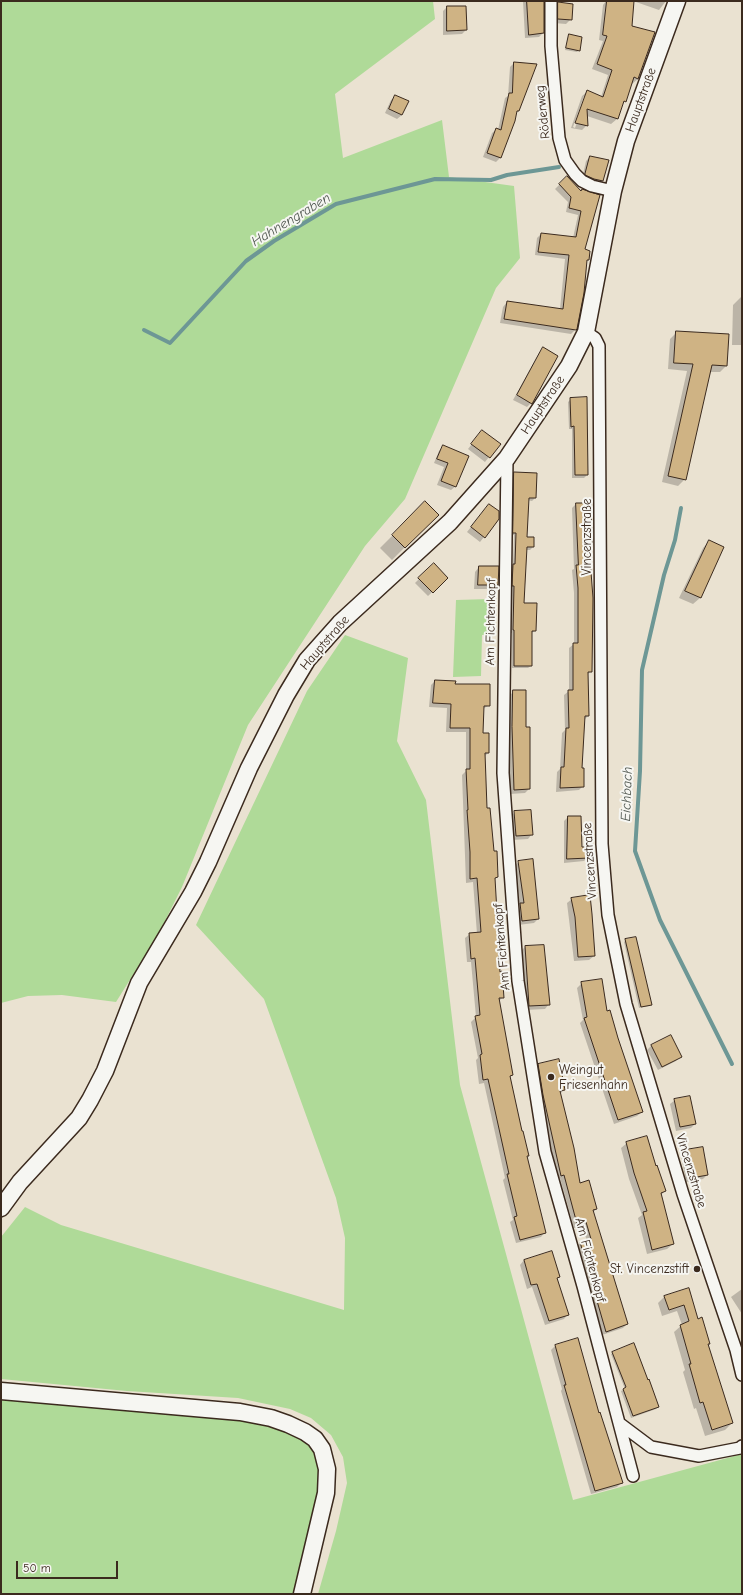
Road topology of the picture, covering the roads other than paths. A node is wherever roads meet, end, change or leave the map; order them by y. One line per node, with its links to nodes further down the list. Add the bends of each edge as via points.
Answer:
1 (551, 1): 3 (street, Röderweg, via 551,46 558,138 565,160 582,181)
2 (677, 1): 3 (street, Hauptstraße, via 626,141)
3 (613, 191): 4 (street, Hauptstraße)
4 (586, 332): 5 (street, Hauptstraße, via 569,366); 7 (street, Vincenzstraße, via 595,338 599,346 602,844 608,916 628,1011 683,1194 736,1350)
5 (507, 458): 6 (street, Hauptstraße, via 450,522 340,623 307,660 249,768 196,886 140,983 105,1070 90,1100 79,1118 20,1182); 9 (street, Am Fichtenkopf, via 503,773 518,982 545,1152)
6 (1, 1208)
7 (742, 1375)
8 (1, 1391): 12 (street, via 240,1412 271,1418 305,1432 322,1449 327,1469 326,1493)
9 (619, 1422): 10 (street, via 651,1447 699,1456); 11 (street, Am Fichtenkopf)
10 (742, 1446)
11 (633, 1476)
12 (302, 1594)

